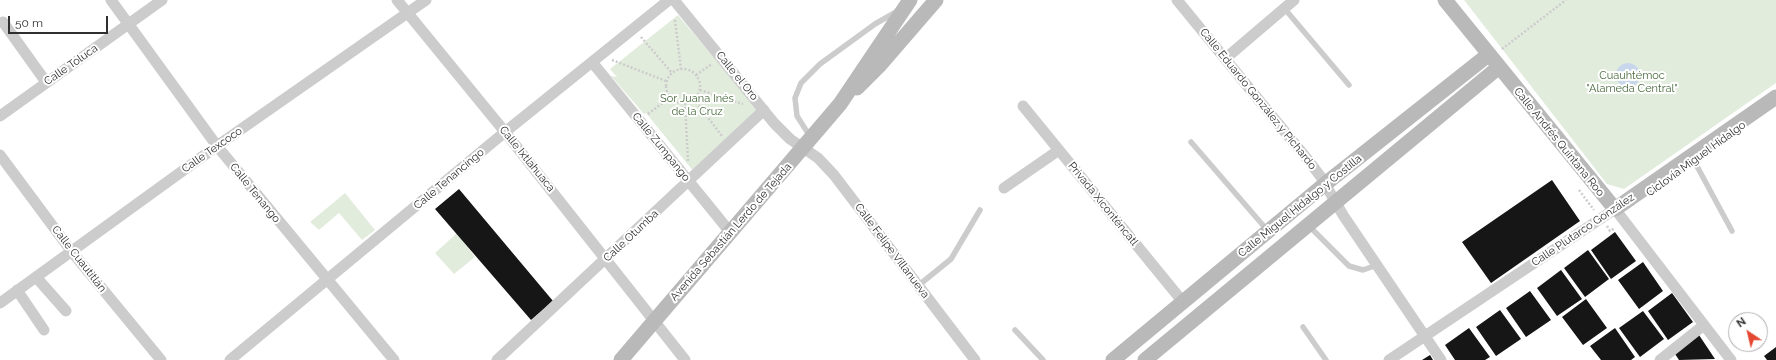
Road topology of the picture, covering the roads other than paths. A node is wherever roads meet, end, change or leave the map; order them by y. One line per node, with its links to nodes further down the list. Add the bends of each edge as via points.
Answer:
1 (111, 0): 15 (street, Calle Tenango)
2 (162, 0): 15 (street, Calle Toluca)
3 (397, 0): 13 (street, Calle Ixtlahuaca)
4 (426, 0): 13 (street, Calle Texcoco)
5 (669, 0): 17 (street, Calle Tenancingo)
6 (674, 0): 24 (street, Calle el Oro)
7 (936, 0): 22 (main road, Avenida Sebastián Lerdo de Tejada, via 879,66)
8 (1177, 0): 16 (street, Calle Eduardo González y Pichardo)
9 (1294, 0): 12 (street)
10 (1445, 0): 18 (main road, Calle Andrés Quintana Roo)
11 (906, 5): 22 (main road, Avenida Sebastián Lerdo de Tejada); 28 (lane, via 820,64 801,83 795,98 797,116)
12 (1284, 8): 16 (street); 20 (lane)
13 (407, 14): 26 (street, Calle Ixtlahuaca); 29 (street, Calle Texcoco)
14 (3, 22): 19 (street)
15 (128, 24): 19 (street, Calle Toluca); 29 (street, Calle Tenango)
16 (1226, 58): 34 (street, Calle Eduardo González y Pichardo, via 1295,142)
17 (596, 59): 26 (street, Calle Tenancingo); 33 (street, Calle Zumpango, via 639,121)
18 (1493, 60): 34 (main road, Calle Miguel Hidalgo y Costilla); 36 (main road, Calle Miguel Hidalgo y Costilla); 37 (main road, Calle Andrés Quintana Roo)
19 (46, 82): 25 (street, Calle Toluca)
20 (1349, 85)
21 (1776, 97): 32 (main road, Calle Plutarco González)
22 (840, 104): 28 (main road, Avenida Sebastián Lerdo de Tejada)
23 (1023, 106): 30 (street, Privada Xiconténcatl)
24 (764, 110): 28 (street, Calle el Oro, via 782,132); 33 (street, Calle Otumba)
25 (0, 116)
26 (505, 132): 44 (street, Calle Ixtlahuaca); 47 (street, Calle Tenancingo)
27 (1191, 142): 42 (lane)
28 (807, 143): 41 (main road, Avenida Sebastián Lerdo de Tejada); 48 (street, Calle Felipe Villanueva)
29 (217, 146): 43 (street, Calle Texcoco); 47 (street, Calle Tenango)
30 (1059, 150): 35 (street); 50 (street, Privada Xiconténcatl)
31 (0, 155): 43 (street, Calle Cuautitlán)
32 (1691, 156): 37 (main road, Calle Plutarco González); 40 (lane)
33 (689, 182): 41 (street, Calle Zumpango); 44 (street, Calle Otumba)
34 (1325, 184): 36 (street, Calle Eduardo González y Pichardo); 42 (main road, Calle Miguel Hidalgo y Costilla)
35 (1004, 188)
36 (1335, 202): 39 (main road, Calle Miguel Hidalgo y Costilla); 45 (street, Calle Eduardo González y Pichardo)
37 (1614, 209): 54 (street, Calle Andrés Quintana Roo); 58 (street, Calle Plutarco González)
38 (980, 210): 48 (lane, via 951,258)
39 (1307, 224): 45 (lane, via 1349,266 1363,270); 68 (main road, Calle Miguel Hidalgo y Costilla)
40 (1732, 231)
41 (730, 232): 53 (main road, Avenida Sebastián Lerdo de Tejada)
42 (1268, 232): 50 (main road, Calle Miguel Hidalgo y Costilla)
43 (72, 252): 46 (street, Calle Texcoco); 59 (street, Calle Cuautitlán)
44 (607, 258): 53 (street, Calle Ixtlahuaca); 62 (street, Calle Otumba)
45 (1377, 265): 58 (street, Calle Eduardo González y Pichardo)
46 (36, 277): 49 (street, Calle Texcoco); 52 (street)
47 (327, 280): 60 (street, Calle Tenancingo); 61 (street, Calle Tenango)
48 (919, 285): 65 (street, Calle Felipe Villanueva)
49 (17, 290): 51 (street, Calle Texcoco); 56 (street)
50 (1183, 302): 67 (main road, Calle Miguel Hidalgo y Costilla)
51 (0, 303)
52 (66, 311)
53 (655, 321): 63 (main road, Avenida Sebastián Lerdo de Tejada); 64 (street, Calle Ixtlahuaca)
54 (1704, 325): 72 (street); 73 (street, Calle Andrés Quintana Roo)
55 (1303, 327): 69 (lane)
56 (44, 330)
57 (1014, 330): 66 (lane)
58 (1425, 336): 70 (street, Calle Plutarco González); 71 (street, Calle Eduardo González y Pichardo)
59 (161, 360)
60 (230, 360)
61 (394, 360)
62 (497, 360)
63 (622, 360)
64 (685, 360)
65 (975, 360)
66 (1044, 360)
67 (1113, 360)
68 (1145, 360)
69 (1326, 360)
70 (1389, 360)
71 (1441, 360)
72 (1660, 360)
73 (1731, 360)

